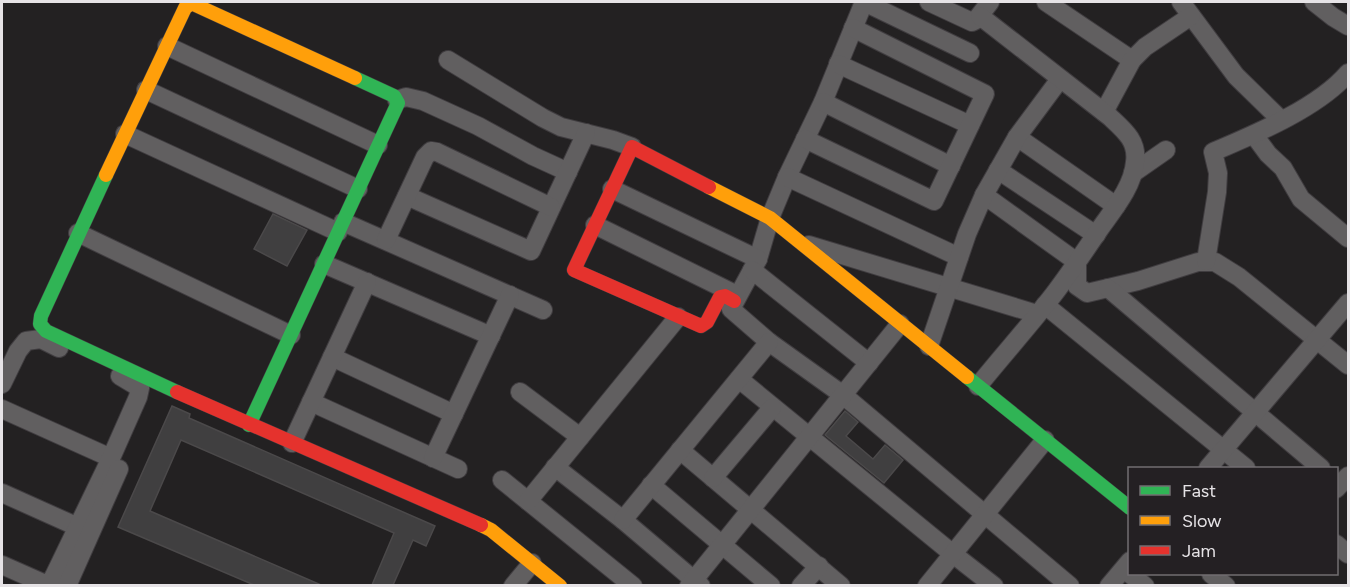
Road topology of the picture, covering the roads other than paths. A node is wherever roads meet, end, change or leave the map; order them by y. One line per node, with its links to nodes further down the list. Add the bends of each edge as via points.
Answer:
1 (929, 2): 4 (street, via 968,21 976,20)
2 (1046, 2): 11 (street)
3 (1314, 2): 6 (street)
4 (985, 9): 14 (street)
5 (1186, 9): 11 (street); 19 (street, via 1236,76)
6 (1348, 26)
7 (853, 28): 9 (street, via 864,2); 12 (street); 20 (street, via 985,94)
8 (167, 46): 15 (street); 16 (street, via 191,3); 26 (street)
9 (970, 54)
10 (448, 60): 21 (street, via 543,118)
11 (1132, 60): 18 (street)
12 (838, 64): 17 (street); 20 (street)
13 (1348, 73): 19 (street, via 1318,98)
14 (1060, 79): 18 (street); 24 (street)
15 (146, 90): 22 (street); 34 (street)
16 (397, 100): 26 (street); 31 (street, via 423,100)
17 (823, 102): 25 (street); 29 (street)
18 (1104, 112): 32 (street, via 1135,145)
19 (1281, 120): 23 (street)
20 (970, 125): 29 (street)
21 (586, 133): 27 (street); 31 (street)
22 (125, 134): 42 (street); 43 (street)
23 (1254, 135): 45 (street, via 1283,168 1301,199); 49 (street, via 1213,152 1217,192)
24 (1017, 137): 30 (street); 38 (street)
25 (805, 139): 29 (street, via 934,201); 33 (street)
26 (378, 145): 34 (street)
27 (632, 147): 35 (street); 40 (street)
28 (1166, 150): 32 (street)
29 (951, 166)
30 (998, 170): 36 (street); 44 (street)
31 (568, 172): 39 (street)
32 (1133, 173): 38 (street)
33 (787, 177): 40 (street); 48 (street)
34 (358, 189): 42 (street)
35 (612, 189): 41 (street); 52 (street)
36 (984, 195): 48 (street); 50 (street)
37 (407, 196): 39 (street, via 531,251); 39 (street, via 431,151); 46 (street)
38 (1116, 206): 44 (street)
39 (551, 207)
40 (770, 219): 47 (street); 52 (street)
41 (595, 225): 57 (street); 61 (street, via 574,270)
42 (341, 227): 46 (street); 51 (street)
43 (78, 233): 63 (street); 72 (street, via 40,324 46,331)
44 (1096, 235): 50 (street)
45 (1348, 238)
46 (386, 240): 56 (street)
47 (798, 242): 54 (street); 62 (street)
48 (959, 257): 54 (street)
49 (1206, 261): 55 (street); 65 (street, via 1229,270)
50 (1077, 262): 55 (street, via 1077,286 1087,293); 59 (street)
51 (324, 264): 53 (street); 63 (street)
52 (755, 265): 57 (street); 69 (street)
53 (367, 282): 64 (street); 68 (street)
54 (949, 286): 59 (street); 67 (street)
55 (1108, 288): 80 (street)
56 (510, 295): 60 (street); 64 (street)
57 (736, 298): 61 (street, via 720,297 704,325); 66 (street, via 731,311)
58 (1348, 303): 65 (street)
59 (1041, 309): 74 (street); 88 (street)
60 (543, 310)
61 (678, 317): 83 (street)
62 (900, 324): 67 (street); 69 (street)
63 (291, 335): 82 (street)
64 (490, 336): 81 (street)
65 (1318, 340): 70 (street); 80 (street)
66 (769, 342): 71 (street); 76 (street)
67 (929, 346): 74 (street)
68 (332, 357): 77 (street); 81 (street)
69 (869, 363): 76 (street)
70 (1348, 365)
71 (739, 380): 78 (street); 87 (street)
72 (157, 383): 82 (street); 114 (street)
73 (2, 384): 89 (street, via 22,345 41,339 133,382 140,388 138,397)
74 (978, 386): 85 (street)
75 (520, 392): 83 (street)
76 (843, 395): 84 (street); 103 (street)
77 (311, 402): 86 (street); 90 (street)
78 (772, 408): 84 (street); 96 (street)
79 (2, 409): 89 (street)
80 (1255, 413): 88 (street); 94 (street)
81 (454, 414): 90 (street)
82 (249, 424): 86 (street)
83 (580, 437): 91 (street)
84 (809, 438): 102 (street); 107 (street)
85 (1045, 440): 101 (street); 103 (street)
86 (292, 444): 108 (street, via 473,520)
87 (680, 450): 96 (street); 98 (street)
88 (1224, 450): 92 (street); 93 (street)
89 (111, 458): 105 (street)
90 (433, 458): 95 (street)
91 (555, 467): 100 (street); 104 (street)
92 (1209, 467)
93 (1245, 467)
94 (1320, 467)
95 (458, 469)
96 (713, 478): 102 (street)
97 (502, 480): 100 (street)
98 (651, 485): 104 (street); 106 (street)
99 (2, 493): 105 (street)
100 (528, 501): 117 (street)
101 (1128, 506)
102 (750, 509): 106 (street); 110 (street)
103 (985, 514): 107 (street); 123 (street)
104 (623, 520): 113 (street)
105 (78, 527): 109 (street, via 50,583 39,582)
106 (722, 544): 113 (street); 118 (street)
107 (953, 554): 121 (street); 122 (street)
108 (532, 563): 115 (street); 116 (street)
109 (2, 564)
110 (819, 566): 119 (street); 120 (street)
111 (1128, 569): 124 (street)
112 (1214, 575): 125 (street)
113 (695, 584)
114 (67, 585)
115 (513, 585)
116 (560, 585)
117 (633, 585)
118 (771, 585)
119 (801, 585)
120 (841, 585)
121 (927, 585)
122 (994, 585)
123 (1070, 585)
124 (1108, 585)
125 (1226, 585)

